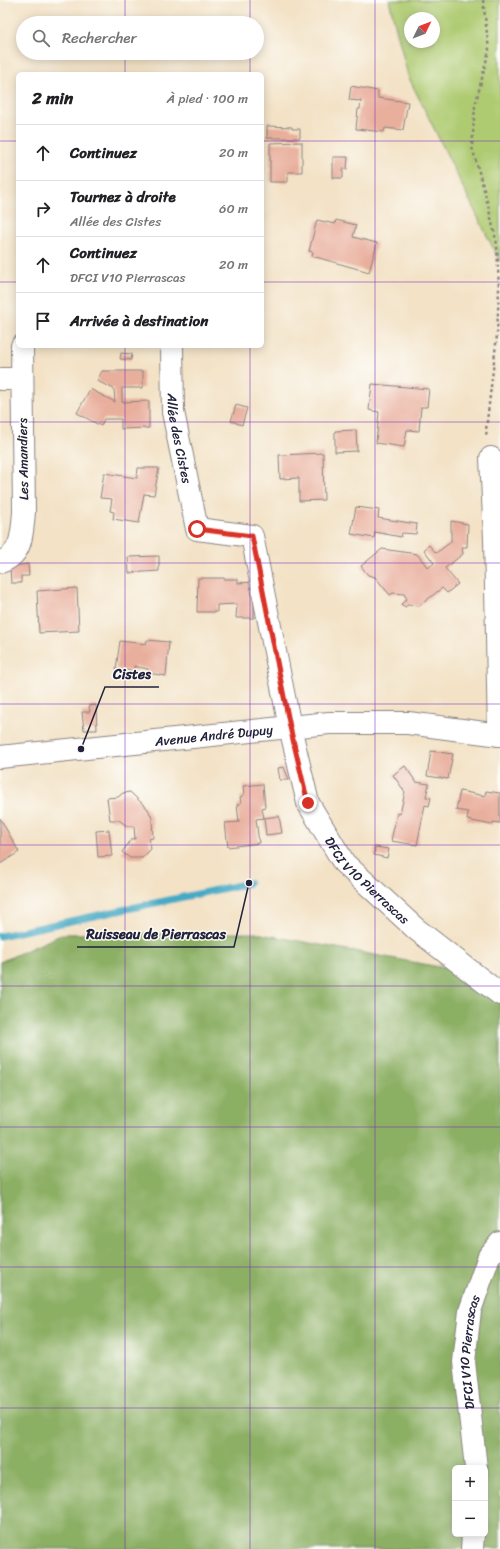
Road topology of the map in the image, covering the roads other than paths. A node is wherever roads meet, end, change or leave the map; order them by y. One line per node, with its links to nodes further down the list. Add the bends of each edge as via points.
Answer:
1 (22, 348): 4 (street, Les Amandiers)
2 (172, 348): 8 (street, Allée des Cistes, via 173,412 197,529 252,536)
3 (0, 379): 4 (street)
4 (22, 379): 7 (street, Les Amandiers, via 22,532 18,549 7,560)
5 (490, 458): 6 (street)
6 (497, 538): 9 (street)
7 (0, 562)
8 (290, 727): 9 (street, Avenue André Dupuy, via 329,723 408,723); 10 (street, Avenue André Dupuy); 11 (street, DFCI V10 Pierrascas, via 308,803 344,863 416,930)
9 (499, 735)
10 (0, 757)
11 (431, 940): 12 (street); 13 (street, DFCI V10 Pierrascas)
12 (500, 976)
13 (500, 994)
14 (500, 1243): 15 (street, DFCI V10 Pierrascas, via 489,1256 470,1311 464,1362)
15 (476, 1465)
16 (473, 1537): 17 (street)
17 (472, 1549)

